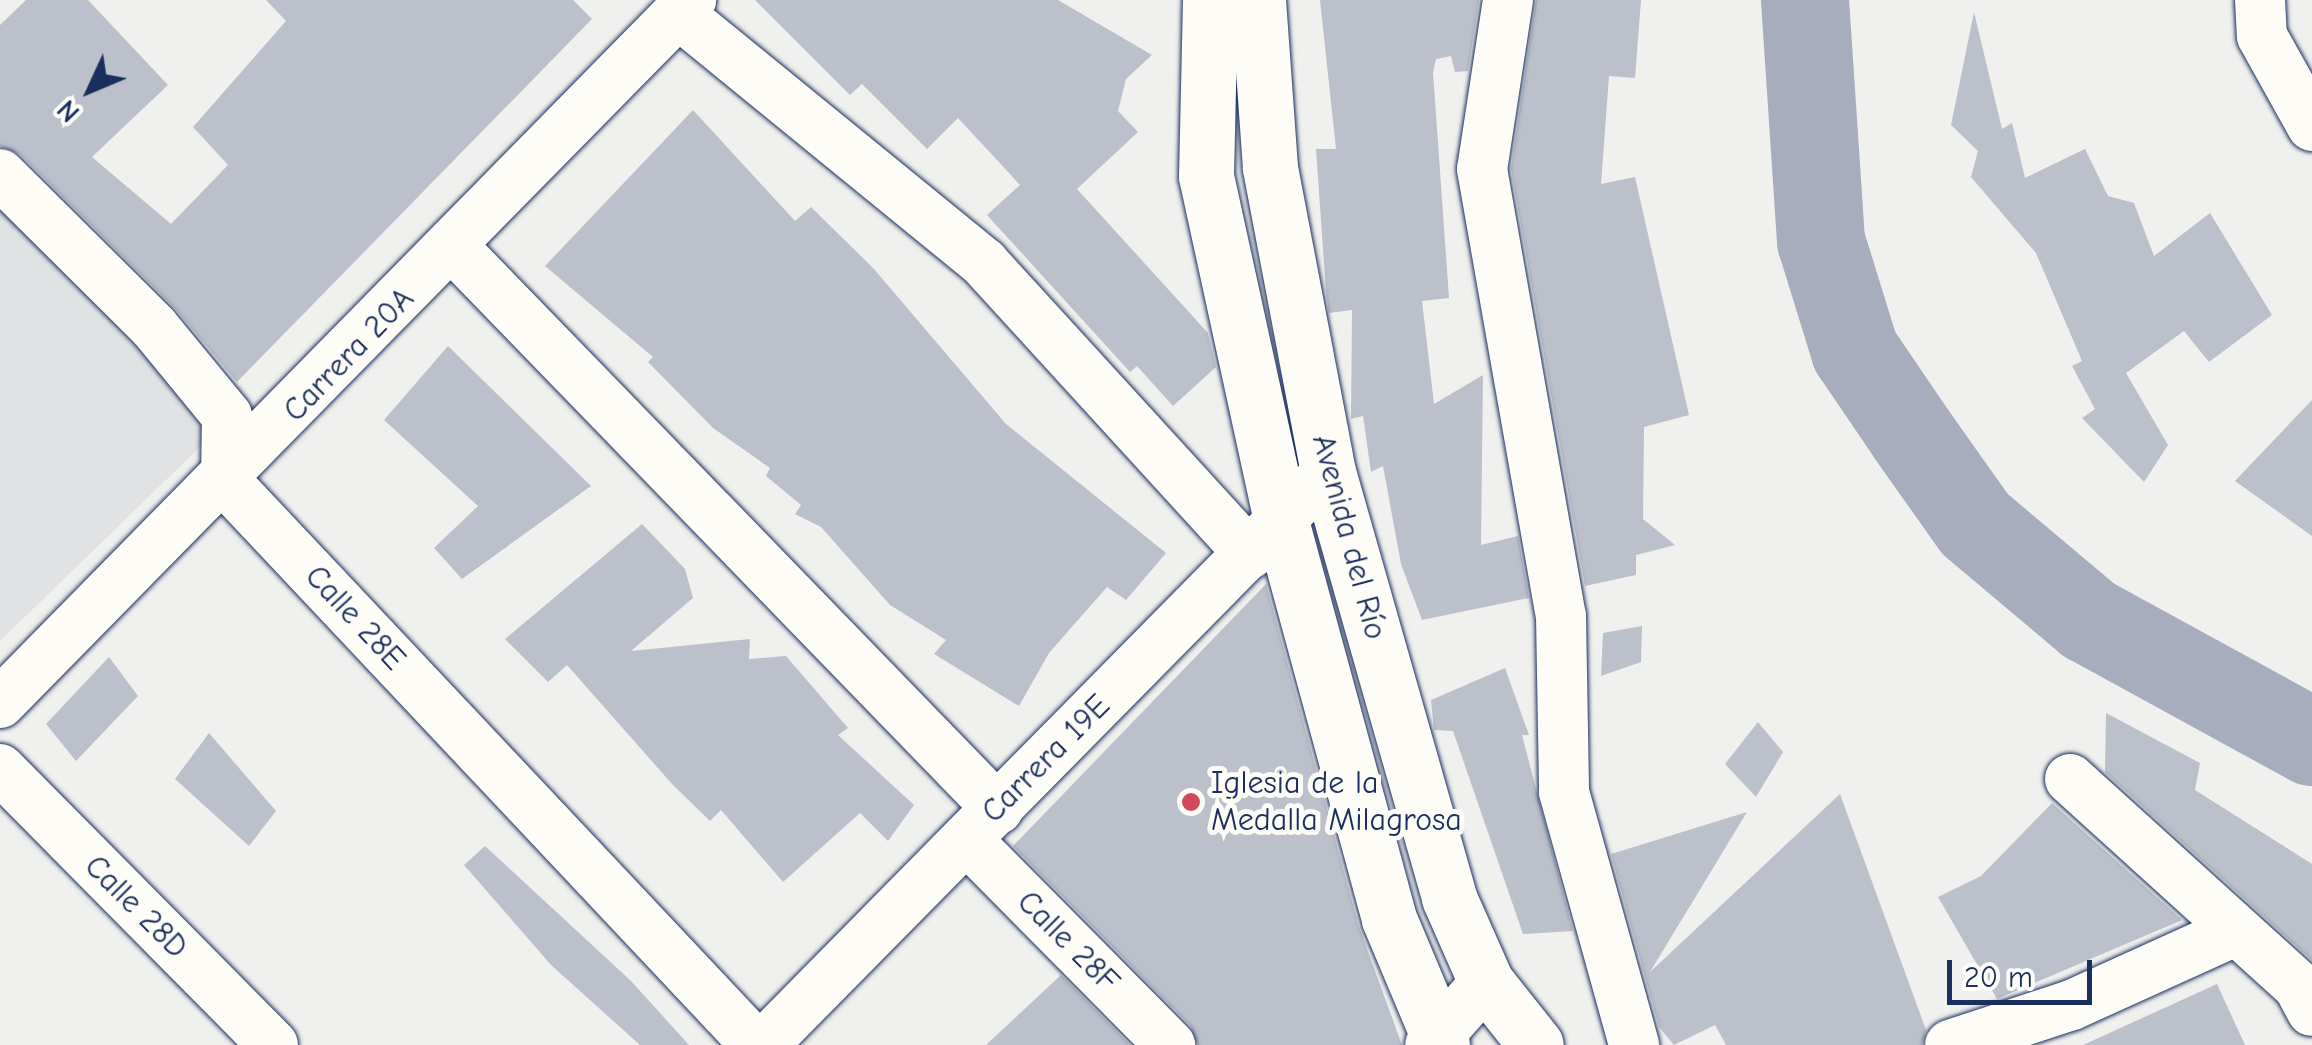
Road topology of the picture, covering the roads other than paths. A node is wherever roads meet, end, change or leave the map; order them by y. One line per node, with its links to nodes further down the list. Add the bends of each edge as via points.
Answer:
1 (1210, 0): 11 (main road, Avenida del Río, via 1206,176)
2 (1258, 0): 9 (main road, Avenida del Río, via 1270,168)
3 (1508, 0): 24 (street, via 1482,170 1561,616 1564,792)
4 (2260, 0): 6 (street, via 2262,36)
5 (685, 7): 8 (street, Carrera 20A); 11 (street, via 984,264)
6 (2305, 120)
7 (0, 174): 10 (street, via 227,416)
8 (453, 248): 10 (street, Carrera 20A); 15 (street, Calle 28F)
9 (1328, 472): 11 (street, Carrera 19E); 17 (main road, Avenida del Río, via 1449,898)
10 (226, 482): 12 (street, Carrera 20A); 21 (street, Calle 28E)
11 (1265, 538): 15 (street, Carrera 19E); 19 (main road, Avenida del Río)
12 (0, 704)
13 (0, 769): 20 (street, Calle 28D)
14 (2070, 779): 16 (street)
15 (982, 824): 21 (street, Carrera 19E); 22 (street, Calle 28F)
16 (2236, 931): 18 (street); 25 (street, via 2072,1004)
17 (1486, 982): 19 (street); 23 (main road, Avenida del Río)
18 (2312, 1011)
19 (1436, 1043)
20 (273, 1045)
21 (759, 1045)
22 (1170, 1045)
23 (1536, 1045)
24 (1634, 1045)
25 (1950, 1045)

